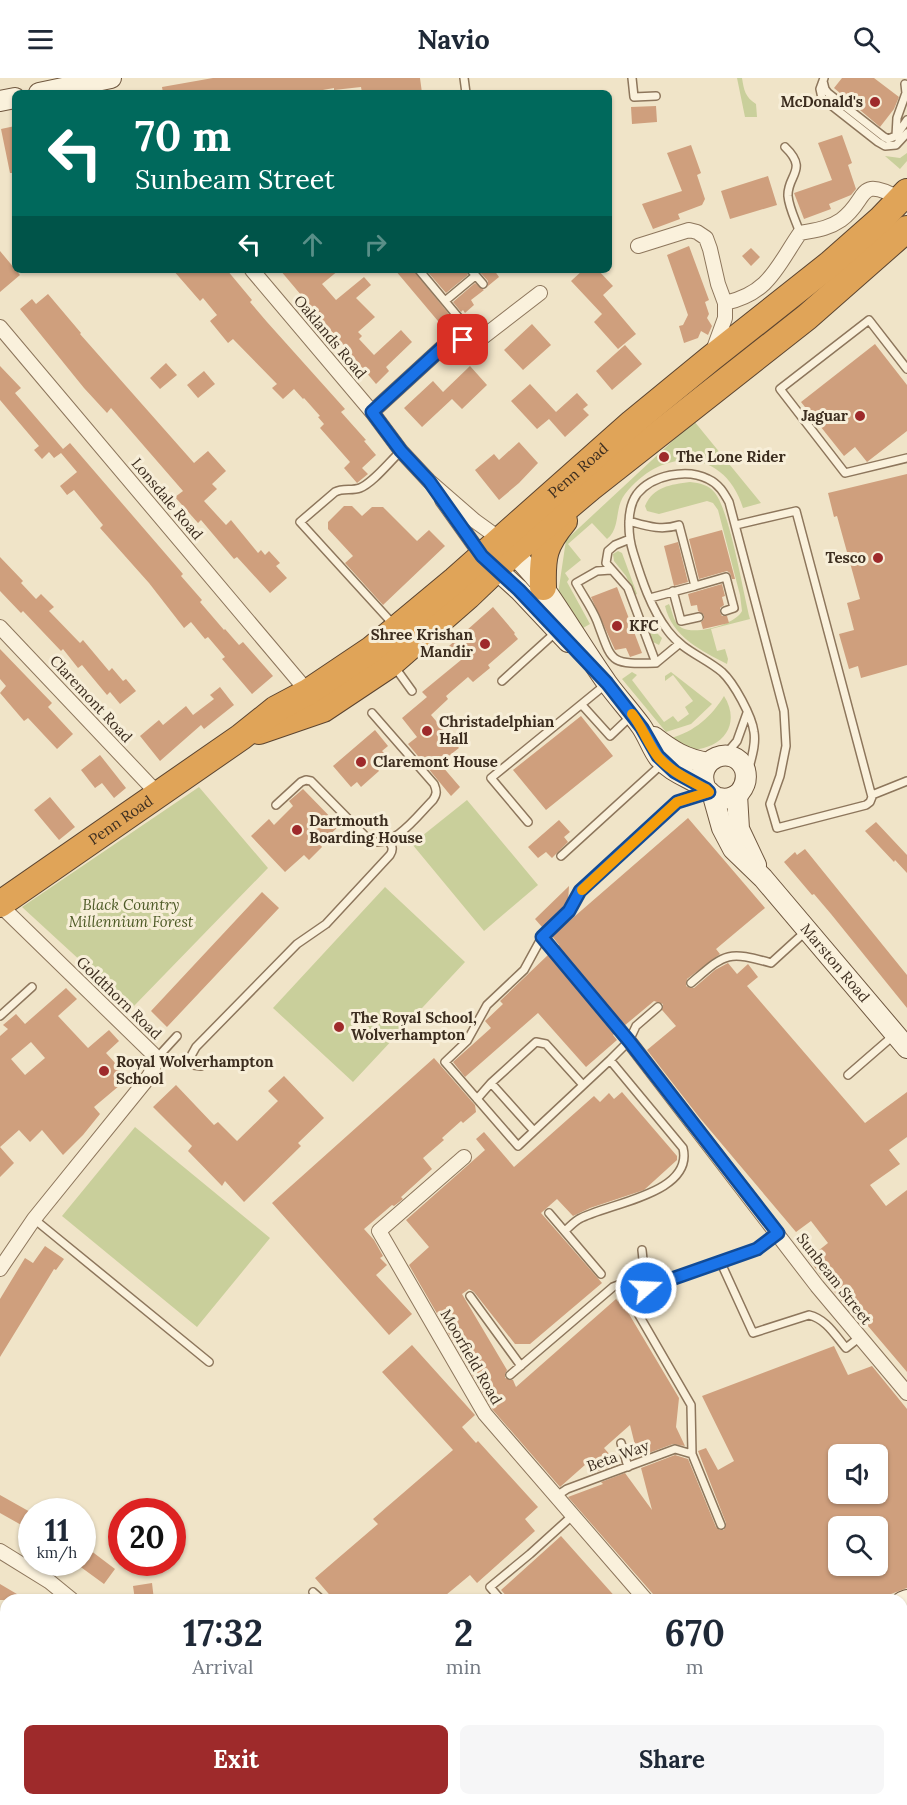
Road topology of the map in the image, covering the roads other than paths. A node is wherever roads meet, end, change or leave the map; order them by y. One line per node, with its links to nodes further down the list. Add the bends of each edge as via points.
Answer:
1 (632, 78): 7 (lane, via 634,98)
2 (898, 78): 5 (lane)
3 (823, 79): 9 (lane, via 822,98 878,142 896,145); 10 (lane, via 828,93 884,137)
4 (98, 83): 6 (street)
5 (906, 85): 10 (lane)
6 (57, 90)
7 (656, 96)
8 (907, 120): 10 (lane)
9 (907, 133)
10 (896, 136)
11 (785, 147): 14 (lane, via 796,162 788,199)
12 (903, 195): 14 (street, via 883,189 866,190 842,219 820,230); 25 (highway, Penn Road, via 830,264)
13 (907, 228): 31 (highway, Penn Road, via 807,317)
14 (801, 233): 22 (street, via 770,279 736,301)
15 (638, 246): 22 (street, via 689,230 704,237)
16 (255, 273): 27 (street, Oaklands Road)
17 (422, 273): 21 (lane)
18 (473, 273): 19 (lane); 21 (lane)
19 (483, 284)
20 (540, 293): 24 (street, via 494,330)
21 (445, 301): 24 (lane)
22 (725, 303): 25 (street, via 725,318)
23 (0, 327): 52 (street, Lonsdale Road)
24 (471, 340): 27 (street, via 444,346)
25 (710, 359): 35 (highway, Penn Road, via 632,423)
26 (907, 369): 29 (lane, via 869,320 780,389 844,473)
27 (372, 412): 28 (street, Oaklands Road)
28 (401, 451): 30 (street, Oaklands Road); 44 (lane, via 364,485 335,492 300,522)
29 (907, 458)
30 (429, 481): 35 (street, Oaklands Road); 35 (street, Oaklands Road, via 476,521)
31 (590, 488): 35 (highway, Penn Road); 38 (highway, via 550,538 542,561)
32 (629, 521): 33 (lane, via 637,495 653,481 697,474 721,488); 34 (lane); 37 (lane, via 656,528 679,525)
33 (736, 525): 65 (lane, via 796,511); 65 (lane, via 786,722 784,758 770,804 777,828 866,805)
34 (630, 539): 36 (lane, via 608,551 606,563); 40 (lane)
35 (498, 554): 38 (street); 44 (highway, Penn Road); 45 (street); 47 (highway, Penn Road, via 468,596)
36 (611, 570): 48 (lane, via 628,588); 48 (lane, via 597,571 576,584 596,618 608,652 624,663)
37 (695, 586): 39 (lane); 41 (lane, via 726,577 734,608)
38 (543, 587): 50 (street)
39 (674, 591): 40 (lane); 42 (lane, via 681,621)
40 (650, 598): 46 (lane, via 658,618)
41 (725, 611)
42 (699, 616)
43 (0, 627): 63 (street, Claremont Road)
44 (397, 628): 52 (highway, Penn Road)
45 (557, 630): 49 (lane); 50 (street)
46 (679, 644): 48 (lane); 55 (lane, via 724,674 741,696)
47 (391, 663): 51 (lane); 57 (highway, Penn Road, via 323,709)
48 (656, 663)
49 (502, 681)
50 (607, 683): 53 (lane); 56 (street)
51 (412, 691)
52 (309, 692): 57 (highway, Penn Road, via 276,709)
53 (582, 705): 56 (lane, via 610,736); 67 (lane, via 491,778)
54 (372, 713): 68 (lane, via 437,789 433,800)
55 (747, 713): 58 (lane, via 737,741); 60 (lane, via 755,745)
56 (637, 721): 58 (street, via 673,752 690,760); 59 (street)
57 (241, 737): 63 (highway, Penn Road)
58 (716, 759): 60 (street, via 737,759); 62 (street, Marston Road, via 703,775)
59 (664, 762): 62 (street); 69 (lane)
60 (746, 776): 64 (street, Marston Road)
61 (907, 781): 65 (lane)
62 (709, 792): 64 (street, via 725,799); 70 (street, Marston Road, via 733,849); 73 (lane, via 677,802 580,891 569,911)
63 (158, 794): 71 (highway, Penn Road)
64 (737, 795): 70 (street, Marston Road, via 739,829)
65 (872, 795)
66 (276, 805): 68 (lane, via 301,782 311,781 363,836 377,843)
67 (528, 822)
68 (388, 840): 83 (lane, via 393,851 390,855 326,924 297,944 196,1047)
69 (561, 856)
70 (763, 878): 72 (street, Marston Road)
71 (0, 905): 81 (street, Goldthorn Road)
72 (807, 930): 74 (lane, via 771,963 746,956 722,957); 80 (street, Marston Road)
73 (542, 937): 79 (lane); 88 (lane, via 524,970 487,1005 467,1041 445,1062)
74 (691, 983)
75 (32, 987): 77 (lane)
76 (658, 1007): 79 (lane, via 636,1026)
77 (0, 1016)
78 (177, 1036): 81 (lane)
79 (629, 1041): 82 (lane); 94 (street, Sunbeam Street)
80 (901, 1041): 85 (lane)
81 (155, 1060): 83 (lane); 92 (street, Goldthorn Road, via 144,1083)
82 (610, 1060): 87 (lane); 93 (lane, via 684,1148 686,1159 671,1181 646,1195 578,1219)
83 (187, 1063): 84 (lane)
84 (201, 1066)
85 (848, 1075)
86 (491, 1083): 87 (lane, via 536,1042 546,1044); 88 (lane); 89 (lane)
87 (583, 1085): 89 (lane)
88 (477, 1099): 89 (lane, via 518,1146)
89 (534, 1131)
90 (464, 1157): 109 (street, Moorfield Road, via 379,1231 484,1414)
91 (549, 1213): 93 (lane)
92 (34, 1219): 97 (street, Goldthorn Road); 102 (lane)
93 (565, 1231): 98 (lane)
94 (778, 1233): 96 (lane, via 757,1249); 101 (street, Sunbeam Street)
95 (642, 1250): 99 (lane)
96 (721, 1263): 99 (lane); 101 (lane, via 753,1332 809,1314 825,1322 846,1348)
97 (0, 1269)
98 (601, 1274)
99 (646, 1288): 103 (lane, via 626,1282 613,1287); 107 (lane, via 636,1310 691,1405)
100 (470, 1296): 103 (lane)
101 (860, 1337): 105 (street, Sunbeam Street)
102 (209, 1362)
103 (521, 1366): 104 (lane)
104 (510, 1375)
105 (907, 1393)
106 (621, 1443): 108 (lane)
107 (692, 1454): 108 (lane, Beta Way, via 675,1449); 111 (lane)
108 (628, 1467): 109 (lane, Beta Way)
109 (555, 1497): 110 (street, Moorfield Road)
110 (572, 1516): 114 (lane, via 490,1587); 115 (street, Moorfield Road)
111 (721, 1525)
112 (0, 1551): 113 (street)
113 (65, 1594)
114 (496, 1594)
115 (641, 1594)

